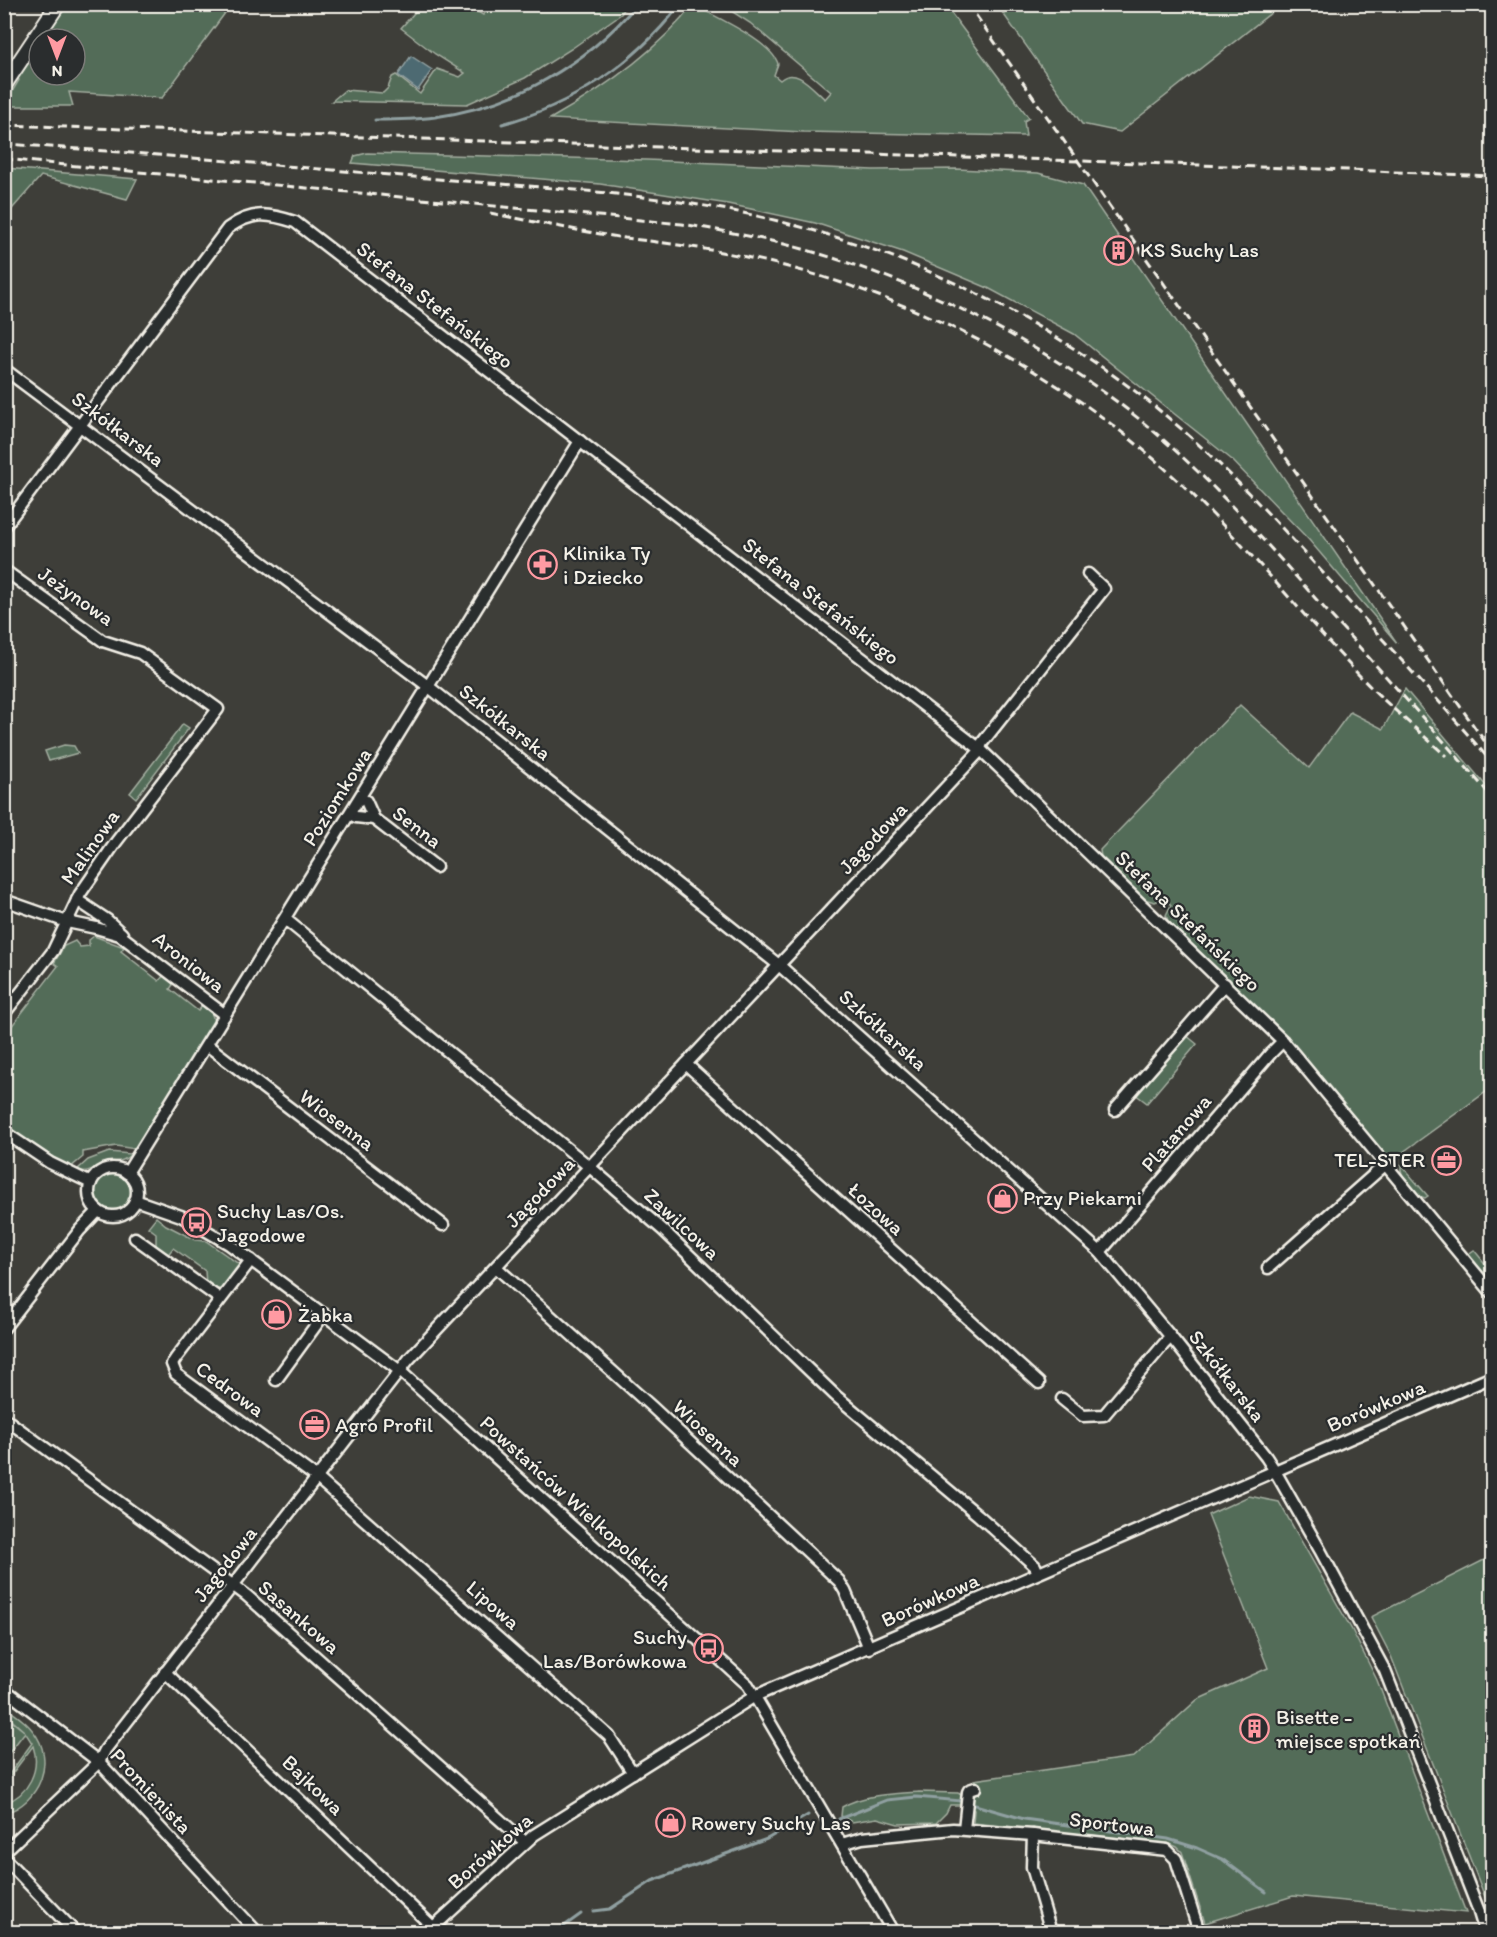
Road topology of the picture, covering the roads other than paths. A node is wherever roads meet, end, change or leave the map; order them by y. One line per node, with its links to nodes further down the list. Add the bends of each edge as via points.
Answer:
1 (58, 4): 2 (street)
2 (4, 85)
3 (4, 369): 4 (street, Szkółkarska)
4 (80, 425): 5 (street, Stefana Stefańskiego, via 228,228 242,218 268,215 295,222 308,231); 6 (street, Stefana Stefańskiego); 9 (street, Szkółkarska)
5 (580, 441): 9 (street, Poziomkowa); 11 (street, Stefana Stefańskiego)
6 (4, 527)
7 (4, 570): 10 (street, Jeżynowa, via 103,641 140,653)
8 (1088, 574): 11 (street, Jagodowa, via 1104,589)
9 (429, 687): 12 (street, Poziomkowa); 21 (street, Szkółkarska)
10 (218, 709): 17 (street, Malinowa, via 116,842)
11 (981, 749): 21 (street, Jagodowa); 22 (street, Stefana Stefańskiego)
12 (360, 798): 13 (street, Poziomkowa); 14 (street, Senna, via 366,801)
13 (350, 814): 14 (street, Senna); 18 (street, Poziomkowa)
14 (374, 819): 15 (street, Senna)
15 (436, 867)
16 (4, 900): 19 (street, Aroniowa)
17 (77, 900): 19 (street, Malinowa); 20 (street, Aroniowa)
18 (285, 919): 24 (street, Poziomkowa); 31 (street, Zawilcowa)
19 (67, 922): 20 (street, Aroniowa); 23 (street, Malinowa, via 53,951)
20 (128, 940): 24 (street, Aroniowa)
21 (780, 966): 27 (street, Jagodowa); 38 (street, Szkółkarska)
22 (1226, 984): 25 (street, Stefana Stefańskiego); 28 (street)
23 (4, 1014)
24 (225, 1015): 26 (street, Poziomkowa)
25 (1283, 1041): 30 (street, Stefana Stefańskiego); 38 (street, Platanowa)
26 (207, 1045): 32 (street, Poziomkowa); 36 (street, Wiosenna)
27 (686, 1064): 31 (street, Jagodowa); 50 (street, Łozowa)
28 (1115, 1110)
29 (4, 1132): 33 (street, via 50,1163)
30 (1386, 1164): 41 (street); 42 (street, Stefana Stefańskiego)
31 (591, 1168): 40 (street, Jagodowa); 55 (street, Zawilcowa, via 663,1230 836,1396 978,1515)
32 (127, 1173): 33 (street, via 107,1169); 34 (street, via 136,1188)
33 (91, 1183): 35 (street, via 90,1201)
34 (135, 1200): 35 (street, via 132,1207 119,1215); 39 (street, Powstańców Wielkopolskich, via 196,1223)
35 (98, 1211): 45 (street)
36 (443, 1226)
37 (135, 1238): 43 (street)
38 (1100, 1252): 46 (street, Szkółkarska)
39 (251, 1260): 43 (street, Cedrowa); 44 (street, Powstańców Wielkopolskich)
40 (496, 1267): 47 (street, Jagodowa); 57 (street, Wiosenna, via 839,1581)
41 (1268, 1268)
42 (1492, 1293)
43 (220, 1299): 54 (street, Cedrowa, via 176,1358 172,1365 176,1374)
44 (324, 1314): 47 (street, Powstańców Wielkopolskich); 49 (street)
45 (4, 1328)
46 (1171, 1337): 51 (street, via 1104,1415 1083,1416); 53 (street, Szkółkarska)
47 (400, 1371): 54 (street, Jagodowa); 60 (street, Powstańców Wielkopolskich)
48 (1492, 1377): 53 (street, Borówkowa)
49 (276, 1380)
50 (1039, 1383)
51 (1062, 1399)
52 (4, 1418): 56 (street, Sasankowa)
53 (1275, 1471): 55 (street, Borówkowa); 76 (street, Szkółkarska, via 1385,1671)
54 (316, 1477): 56 (street, Jagodowa); 62 (street, Lipowa, via 609,1736)
55 (1038, 1573): 57 (street, Borówkowa)
56 (233, 1585): 58 (street, Jagodowa); 66 (street, Sasankowa)
57 (869, 1648): 60 (street, Borówkowa)
58 (165, 1672): 61 (street, Jagodowa); 70 (street, Bajkowa, via 358,1855)
59 (4, 1689): 61 (street, Promienista)
60 (755, 1696): 62 (street, Borówkowa); 67 (street, Powstańców Wielkopolskich)
61 (99, 1762): 68 (street, Jagodowa); 72 (street, Promienista)
62 (633, 1773): 66 (street, Borówkowa)
63 (971, 1791): 64 (street)
64 (964, 1829): 65 (street, Sportowa); 67 (street, Sportowa, via 862,1838)
65 (1033, 1834): 74 (street, via 1032,1867); 75 (street, Sportowa, via 1171,1853)
66 (525, 1842): 70 (street, Borówkowa)
67 (842, 1844): 73 (street, Powstańców Wielkopolskich)
68 (4, 1852)
69 (4, 1858): 71 (street)
70 (431, 1930)
71 (75, 1932)
72 (257, 1932)
73 (893, 1932)
74 (1051, 1932)
75 (1198, 1932)
76 (1485, 1932)

